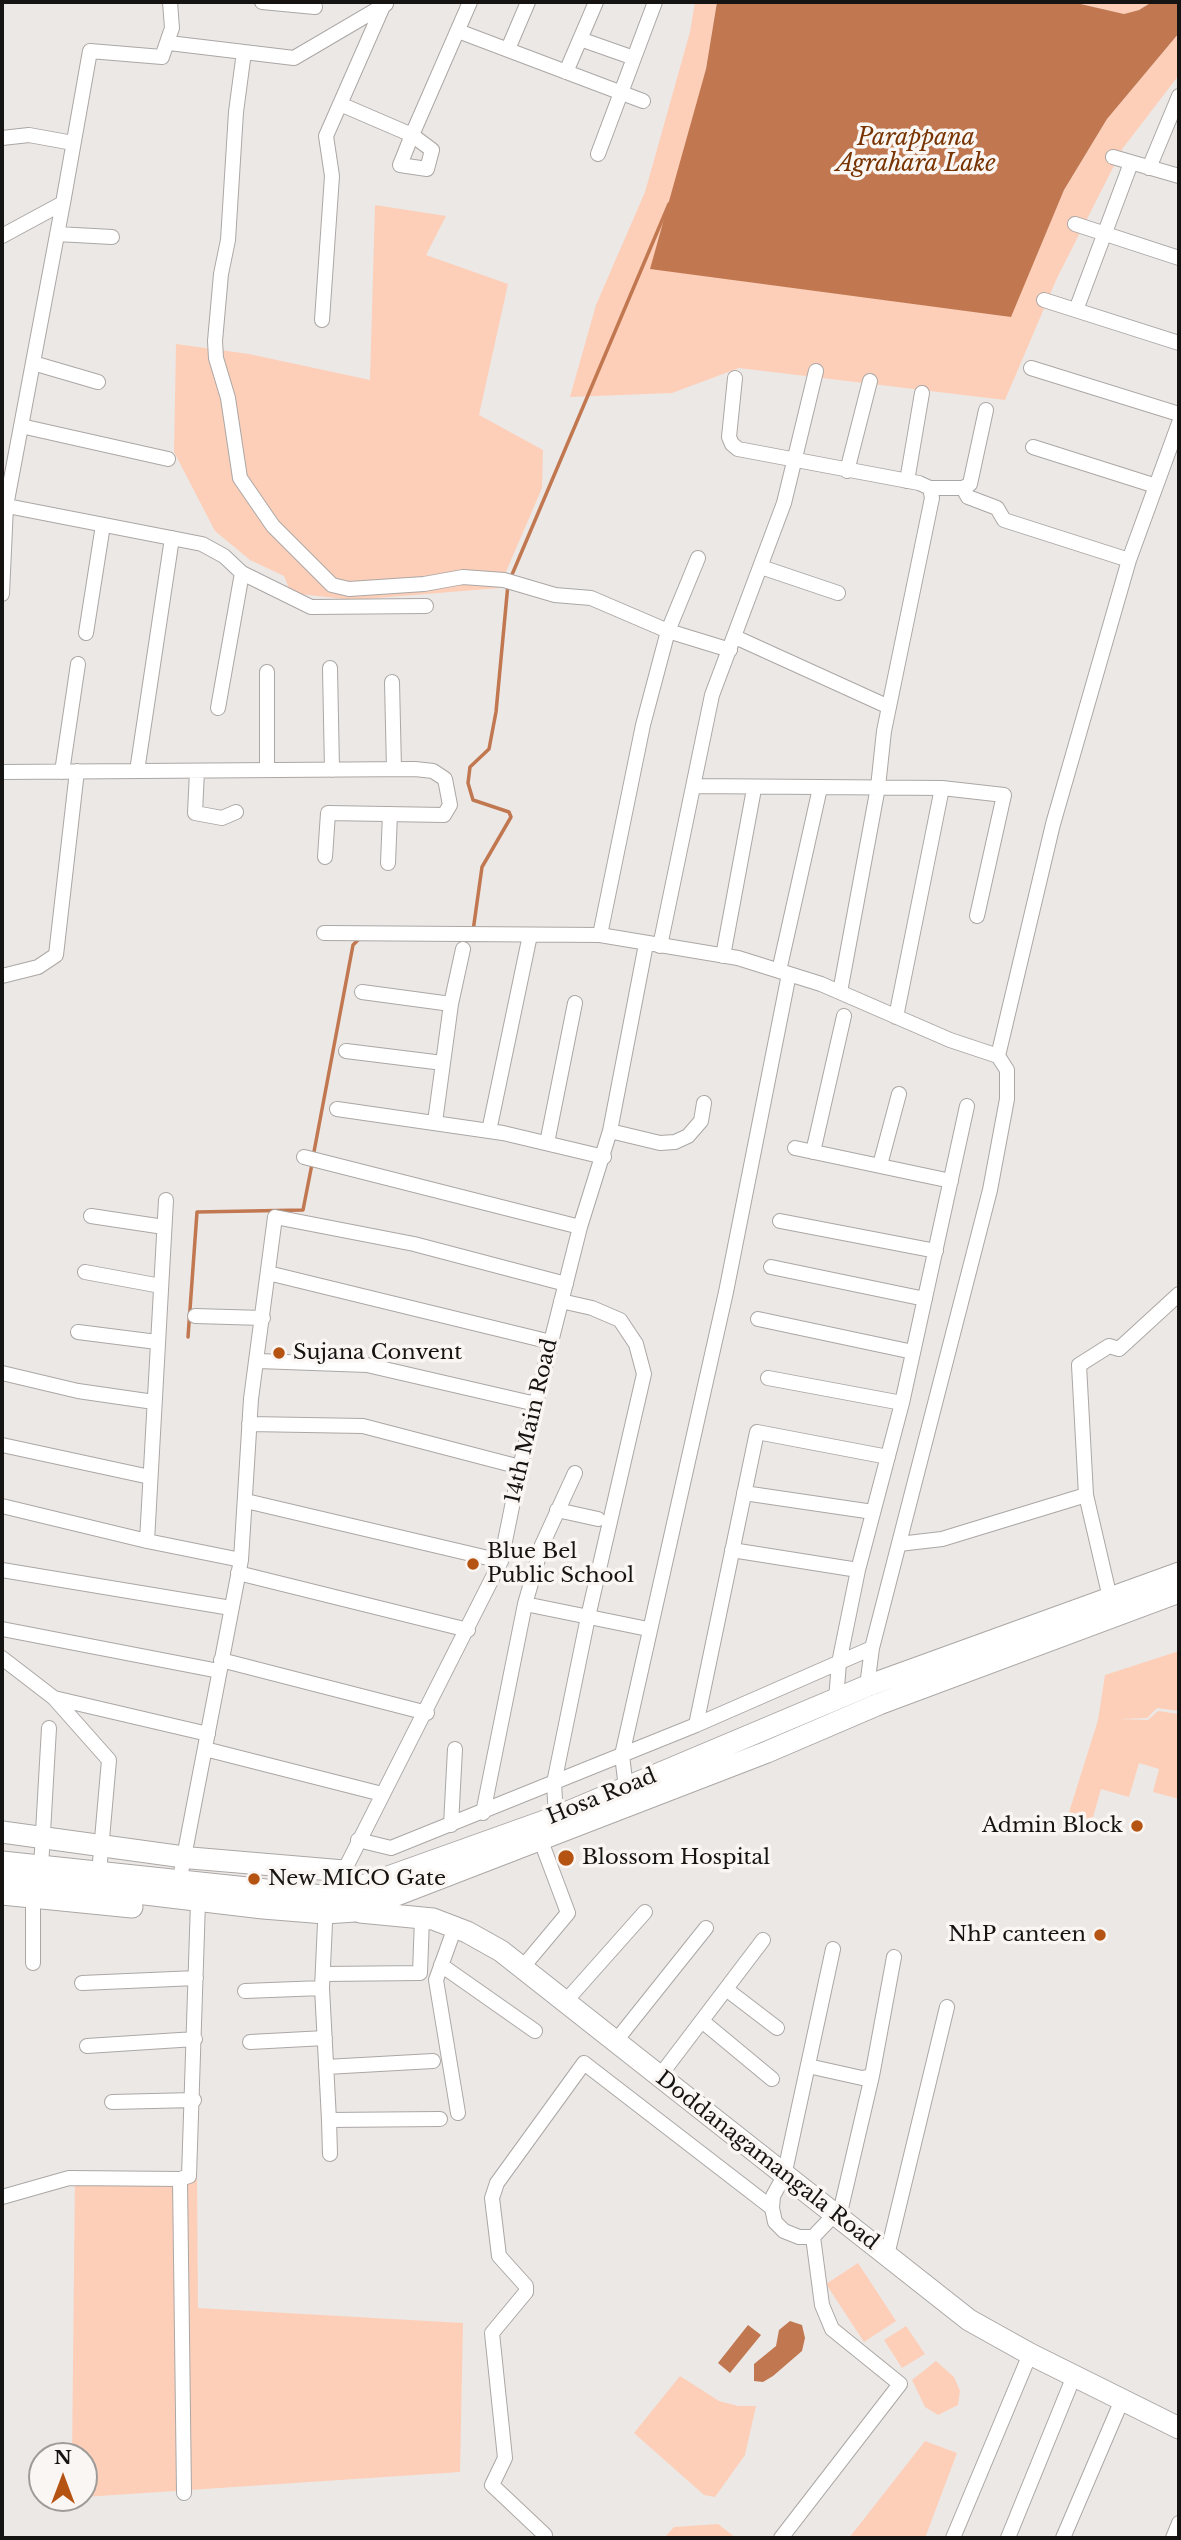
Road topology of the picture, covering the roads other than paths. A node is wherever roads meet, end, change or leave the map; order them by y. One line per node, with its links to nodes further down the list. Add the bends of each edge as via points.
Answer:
1 (170, 2): 11 (street)
2 (268, 2): 8 (street)
3 (470, 2): 9 (street)
4 (528, 2): 12 (street)
5 (596, 2): 10 (street)
6 (655, 2): 14 (street)
7 (384, 3): 13 (street, via 293,58); 19 (street)
8 (315, 7)
9 (457, 31): 12 (street); 19 (street, via 412,135)
10 (580, 39): 14 (street); 15 (street)
11 (169, 43): 13 (street); 21 (street, via 162,57 90,51)
12 (508, 49): 15 (street)
13 (244, 52): 67 (street, via 216,358 228,398 240,478 274,526 332,585 349,589 463,577 510,582 555,595 591,598)
14 (634, 58): 16 (street)
15 (566, 72): 16 (street)
16 (620, 92): 18 (street); 22 (street)
17 (1179, 96): 25 (street)
18 (643, 101)
19 (340, 104): 36 (street, via 325,144 332,176)
20 (2, 138): 21 (street, via 29,135)
21 (73, 143): 27 (street)
22 (598, 154)
23 (1113, 157): 24 (street)
24 (1131, 163): 25 (street); 29 (street)
25 (1149, 168): 26 (street)
26 (1179, 176)
27 (63, 203): 30 (street); 31 (street)
28 (1075, 224): 29 (street)
29 (1105, 233): 33 (street); 35 (street)
30 (57, 234): 32 (street); 38 (street)
31 (2, 236)
32 (112, 237)
33 (1179, 258)
34 (1044, 300): 35 (street)
35 (1076, 310): 37 (street)
36 (322, 320)
37 (1179, 343)
38 (33, 363): 43 (street); 48 (street)
39 (1031, 368): 46 (street)
40 (816, 371): 51 (street, 14th Main Road)
41 (734, 378): 51 (street, via 732,444)
42 (870, 381): 52 (street)
43 (97, 382)
44 (922, 393): 53 (street)
45 (986, 410): 56 (street, via 970,484)
46 (1179, 414)
47 (1179, 423): 54 (street)
48 (21, 426): 50 (street); 57 (street)
49 (1032, 447): 54 (street)
50 (168, 458)
51 (794, 461): 52 (street); 62 (street, 14th Main Road)
52 (847, 471): 53 (street)
53 (907, 481): 55 (street)
54 (1156, 486): 61 (street)
55 (930, 488): 56 (street); 74 (street, via 921,561)
56 (963, 488): 61 (street, via 968,496 997,508 1004,520)
57 (4, 505): 58 (street); 65 (street)
58 (103, 525): 59 (street); 68 (street)
59 (172, 538): 63 (street, via 202,544 225,556); 79 (street)
60 (698, 558): 67 (street)
61 (1129, 560): 108 (street, via 1053,824)
62 (761, 567): 64 (street); 69 (street, 14th Main Road)
63 (242, 573): 66 (street, via 310,607); 75 (street)
64 (838, 593)
65 (2, 594)
66 (426, 606)
67 (668, 631): 69 (street); 95 (street, via 643,724)
68 (86, 633)
69 (732, 644): 74 (street); 83 (street, 14th Main Road, via 712,695)
70 (78, 664): 82 (street)
71 (330, 667): 76 (street)
72 (267, 672): 78 (street)
73 (392, 682): 77 (street)
74 (889, 707): 84 (street)
75 (218, 708)
76 (332, 769): 77 (street); 78 (street)
77 (394, 769): 89 (street, via 433,771 445,779 450,805 444,815)
78 (267, 770): 80 (street)
79 (137, 771): 80 (street); 82 (street)
80 (197, 771): 88 (street, via 195,813 222,818)
81 (2, 772): 82 (street)
82 (69, 772): 100 (street, via 56,955 38,967)
83 (694, 786): 87 (street); 96 (street, 14th Main Road)
84 (878, 787): 85 (street); 86 (street); 102 (street)
85 (820, 788): 87 (street); 99 (street)
86 (942, 788): 92 (street, via 1004,794); 106 (street)
87 (754, 789): 98 (street)
88 (236, 812)
89 (390, 814): 90 (street, via 328,813); 91 (street)
90 (325, 857)
91 (388, 863)
92 (977, 916)
93 (324, 933): 94 (street)
94 (530, 935): 95 (street); 115 (street)
95 (600, 935): 96 (street)
96 (653, 945): 98 (street); 116 (street, 14th Main Road)
97 (463, 949): 104 (street)
98 (723, 956): 99 (street)
99 (784, 973): 102 (street); 178 (street, via 726,1292)
100 (2, 976)
101 (362, 992): 104 (street)
102 (840, 992): 106 (street)
103 (575, 1003): 117 (street)
104 (452, 1004): 109 (street)
105 (844, 1016): 119 (street)
106 (896, 1017): 108 (street)
107 (346, 1051): 109 (street)
108 (998, 1056): 165 (street, via 1007,1070 1007,1099 990,1190)
109 (443, 1063): 114 (street)
110 (899, 1094): 122 (street)
111 (704, 1103): 116 (street, via 701,1121 688,1136 675,1142)
112 (967, 1106): 123 (street)
113 (337, 1109): 114 (street)
114 (435, 1122): 115 (street)
115 (489, 1131): 117 (street)
116 (610, 1131): 121 (street, 14th Main Road)
117 (547, 1143): 121 (street)
118 (795, 1148): 119 (street)
119 (813, 1152): 122 (street)
120 (304, 1157): 128 (street)
121 (604, 1157): 128 (street, 14th Main Road)
122 (880, 1165): 123 (street)
123 (951, 1181): 129 (street)
124 (166, 1200): 127 (street)
125 (91, 1216): 127 (street)
126 (780, 1221): 129 (street)
127 (164, 1227): 134 (street)
128 (580, 1227): 133 (street, 14th Main Road)
129 (936, 1251): 136 (street)
130 (771, 1267): 136 (street)
131 (85, 1272): 134 (street)
132 (268, 1273): 133 (street, via 275,1217 414,1244); 139 (street); 143 (street)
133 (566, 1284): 137 (street, 14th Main Road)
134 (161, 1286): 142 (street)
135 (1179, 1294): 158 (street, via 1119,1349 1108,1346 1079,1365)
136 (925, 1300): 144 (street)
137 (561, 1301): 143 (street, 14th Main Road); 176 (street, via 620,1320 636,1344 644,1374)
138 (195, 1316): 139 (street)
139 (263, 1318): 145 (street)
140 (758, 1319): 144 (street)
141 (78, 1332): 142 (street)
142 (158, 1342): 148 (street)
143 (551, 1342): 149 (street, 14th Main Road)
144 (913, 1352): 150 (street)
145 (258, 1361): 149 (street, via 367,1365); 151 (street)
146 (2, 1373): 148 (street)
147 (768, 1378): 150 (street)
148 (154, 1402): 156 (street)
149 (536, 1404): 154 (street, 14th Main Road)
150 (902, 1404): 153 (street)
151 (249, 1424): 154 (street, via 363,1426); 159 (street)
152 (2, 1446): 156 (street)
153 (888, 1457): 157 (street, via 757,1432); 162 (street)
154 (520, 1467): 167 (street, 14th Main Road)
155 (575, 1474): 161 (street)
156 (150, 1477): 164 (street)
157 (744, 1493): 162 (street); 166 (street)
158 (1086, 1495): 165 (street, via 942,1539); 173 (street)
159 (246, 1501): 167 (street); 168 (street)
160 (2, 1506): 164 (street)
161 (557, 1510): 163 (street); 174 (street)
162 (873, 1512): 170 (street)
163 (598, 1519)
164 (147, 1541): 168 (street)
165 (899, 1544): 180 (street)
166 (732, 1550): 170 (street); 188 (street)
167 (501, 1561): 179 (street, 14th Main Road)
168 (240, 1566): 175 (street); 179 (street)
169 (2, 1570): 175 (street)
170 (858, 1570): 181 (street)
171 (1179, 1573): 173 (main road, Hosa Road)
172 (1179, 1591): 194 (main road, Hosa Road, via 879,1704)
173 (1110, 1598): 184 (main road, Hosa Road)
174 (525, 1604): 176 (street); 199 (street)
175 (231, 1608): 183 (street)
176 (588, 1617): 178 (street); 196 (street)
177 (2, 1629): 183 (street)
178 (648, 1629): 195 (street)
179 (468, 1630): 187 (street, 14th Main Road)
180 (872, 1648): 181 (street); 184 (street)
181 (839, 1663): 186 (street); 188 (street)
182 (4, 1665): 185 (street)
183 (220, 1666): 187 (street); 191 (street)
184 (867, 1686): 186 (main road, Hosa Road)
185 (54, 1698): 191 (street); 206 (street, via 109,1760)
186 (836, 1699): 190 (main road, Hosa Road)
187 (426, 1713): 198 (street, 14th Main Road)
188 (696, 1725): 195 (street)
189 (48, 1728): 203 (street)
190 (754, 1733): 194 (main road); 197 (main road, Hosa Road)
191 (208, 1734): 192 (street)
192 (205, 1749): 198 (street); 207 (street)
193 (455, 1749): 201 (street)
194 (767, 1752): 205 (main road, Hosa Road)
195 (622, 1755): 196 (street); 197 (street)
196 (554, 1783): 199 (street); 200 (street)
197 (626, 1788): 200 (main road, Hosa Road)
198 (382, 1794): 204 (street, 14th Main Road)
199 (484, 1813): 201 (street)
200 (555, 1817): 212 (main road, Hosa Road)
201 (451, 1825): 204 (street, via 391,1848)
202 (2, 1832): 203 (main road)
203 (43, 1837): 206 (main road); 209 (street)
204 (358, 1840): 212 (street, 14th Main Road)
205 (541, 1840): 218 (main road, Hosa Road); 228 (street, via 568,1913)
206 (102, 1845): 207 (main road); 210 (street)
207 (184, 1856): 212 (main road); 213 (street)
208 (2, 1862): 209 (main road, Hosa Road)
209 (41, 1867): 210 (main road, Hosa Road)
210 (99, 1872): 213 (main road, Hosa Road)
211 (2, 1877): 216 (main road)
212 (350, 1880): 217 (main road); 218 (main road)
213 (179, 1883): 217 (main road, Hosa Road)
214 (2, 1894): 215 (main road)
215 (33, 1898): 216 (main road); 226 (street)
216 (197, 1908): 217 (main road); 229 (street)
217 (327, 1911): 218 (main road, Hosa Road); 230 (street)
218 (355, 1911): 220 (main road, Doddanagamangala Road)
219 (645, 1912): 234 (street)
220 (422, 1918): 221 (main road, Doddanagamangala Road); 230 (street, via 420,1973)
221 (455, 1927): 227 (street); 228 (main road, Doddanagamangala Road, via 501,1951)
222 (706, 1928): 242 (street)
223 (763, 1940): 232 (street)
224 (833, 1949): 245 (street)
225 (894, 1957): 247 (street)
226 (33, 1964)
227 (441, 1965): 238 (street); 252 (street, via 436,1980)
228 (522, 1968): 234 (main road, Doddanagamangala Road)
229 (195, 1978): 231 (street); 240 (street)
230 (323, 1981): 233 (street); 239 (street)
231 (82, 1983)
232 (726, 1989): 236 (street); 237 (street)
233 (245, 1991)
234 (565, 2002): 242 (main road, Doddanagamangala Road)
235 (947, 2007): 262 (street)
236 (702, 2021): 248 (street); 249 (street)
237 (777, 2028)
238 (535, 2031)
239 (325, 2038): 241 (street); 246 (street)
240 (195, 2039): 243 (street); 250 (street)
241 (250, 2042)
242 (615, 2042): 248 (main road, Doddanagamangala Road)
243 (88, 2046)
244 (433, 2061): 246 (street)
245 (808, 2066): 247 (street, via 862,2078); 256 (street)
246 (326, 2067): 254 (street)
247 (872, 2076): 260 (street)
248 (659, 2077): 256 (main road, Doddanagamangala Road)
249 (772, 2078)
250 (194, 2100): 251 (street); 257 (street, via 190,2176)
251 (112, 2102)
252 (458, 2113)
253 (440, 2119): 254 (street)
254 (329, 2120): 255 (street)
255 (330, 2154)
256 (784, 2176): 259 (street); 260 (main road, Doddanagamangala Road)
257 (180, 2179): 258 (street, via 69,2178); 267 (street)
258 (2, 2197)
259 (772, 2208): 261 (street, via 775,2222 784,2231); 269 (street, via 584,2063 498,2183 492,2198 499,2256 526,2286 526,2292 492,2333 505,2458 492,2485)
260 (837, 2216): 261 (street); 262 (main road, Doddanagamangala Road)
261 (813, 2237): 270 (street, via 822,2305 832,2329 900,2384)
262 (887, 2255): 263 (main road, Doddanagamangala Road, via 969,2320)
263 (1030, 2354): 264 (main road, Doddanagamangala Road); 271 (street)
264 (1074, 2376): 265 (main road, Doddanagamangala Road); 272 (street)
265 (1122, 2400): 266 (main road, Doddanagamangala Road); 273 (street)
266 (1179, 2428)
267 (184, 2493)
268 (1179, 2523): 274 (street)
269 (545, 2535)
270 (781, 2538)
271 (953, 2538)
272 (1008, 2538)
273 (1063, 2538)
274 (1173, 2538)

